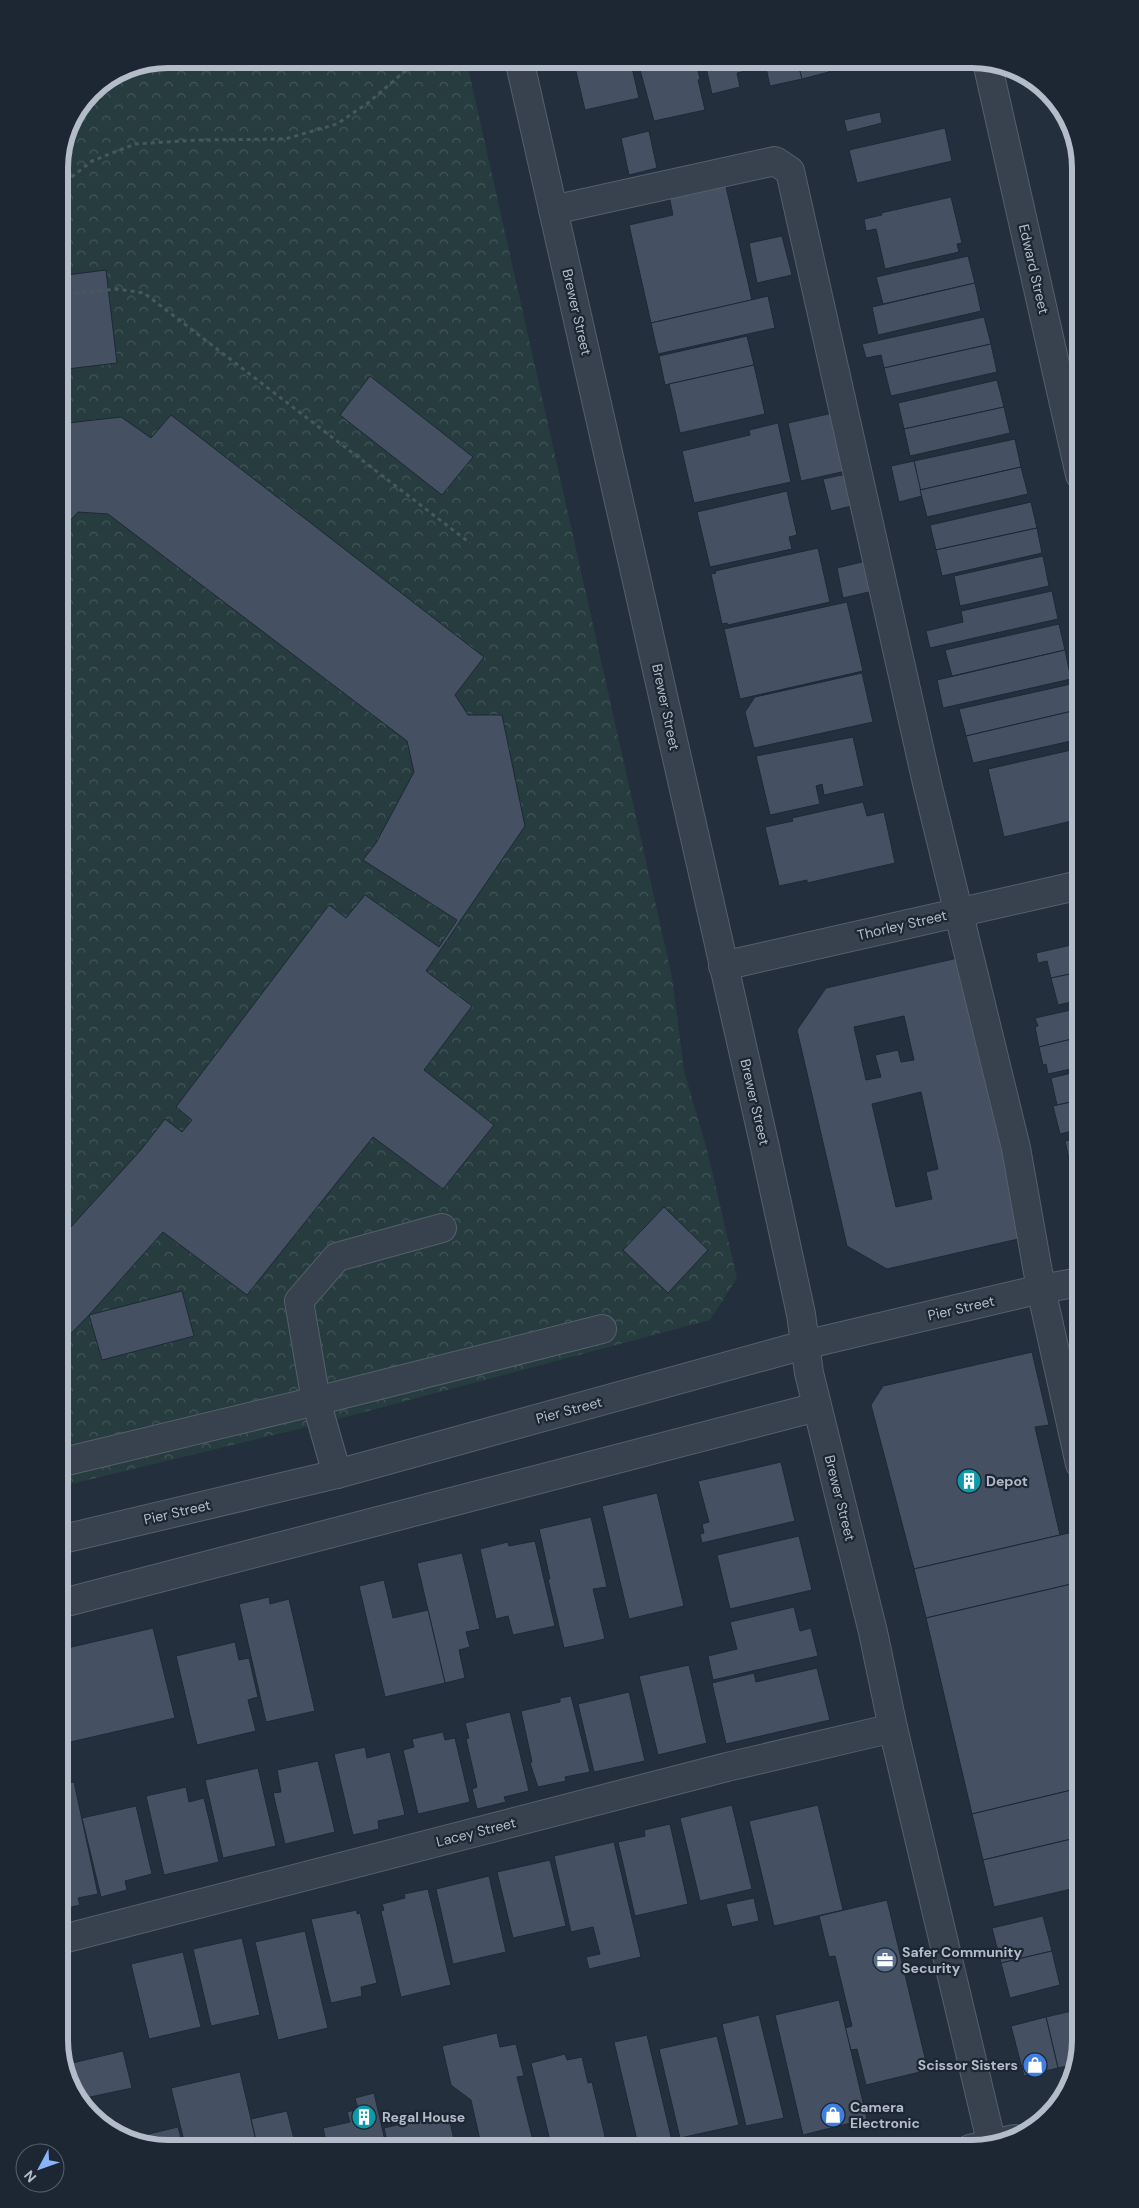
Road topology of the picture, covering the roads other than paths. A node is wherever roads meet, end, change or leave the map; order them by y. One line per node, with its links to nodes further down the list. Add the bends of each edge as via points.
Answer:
1 (521, 68): 3 (street, Brewer Street)
2 (989, 69): 4 (street, Edward Street)
3 (553, 210): 6 (street, via 775,160 790,171); 7 (street, Brewer Street)
4 (1072, 439)
5 (1072, 887): 6 (street, Thorley Street)
6 (958, 913): 7 (street, Thorley Street); 10 (street, via 1016,1148)
7 (723, 966): 12 (street, Brewer Street, via 801,1314)
8 (442, 1228): 13 (street, via 337,1257 299,1301)
9 (1072, 1283): 10 (street, Pier Street)
10 (1040, 1289): 12 (street, Pier Street); 15 (street)
11 (602, 1329): 13 (street)
12 (804, 1345): 14 (street, Brewer Street); 17 (street, Pier Street)
13 (316, 1401): 16 (street); 17 (street)
14 (817, 1407): 19 (street); 20 (street, Brewer Street, via 873,1632)
15 (1072, 1429)
16 (67, 1461)
17 (337, 1474): 18 (street, Pier Street)
18 (67, 1538)
19 (67, 1602)
20 (893, 1728): 21 (street, Lacey Street, via 727,1767); 22 (street, Brewer Street)
21 (67, 1938)
22 (991, 2139)

